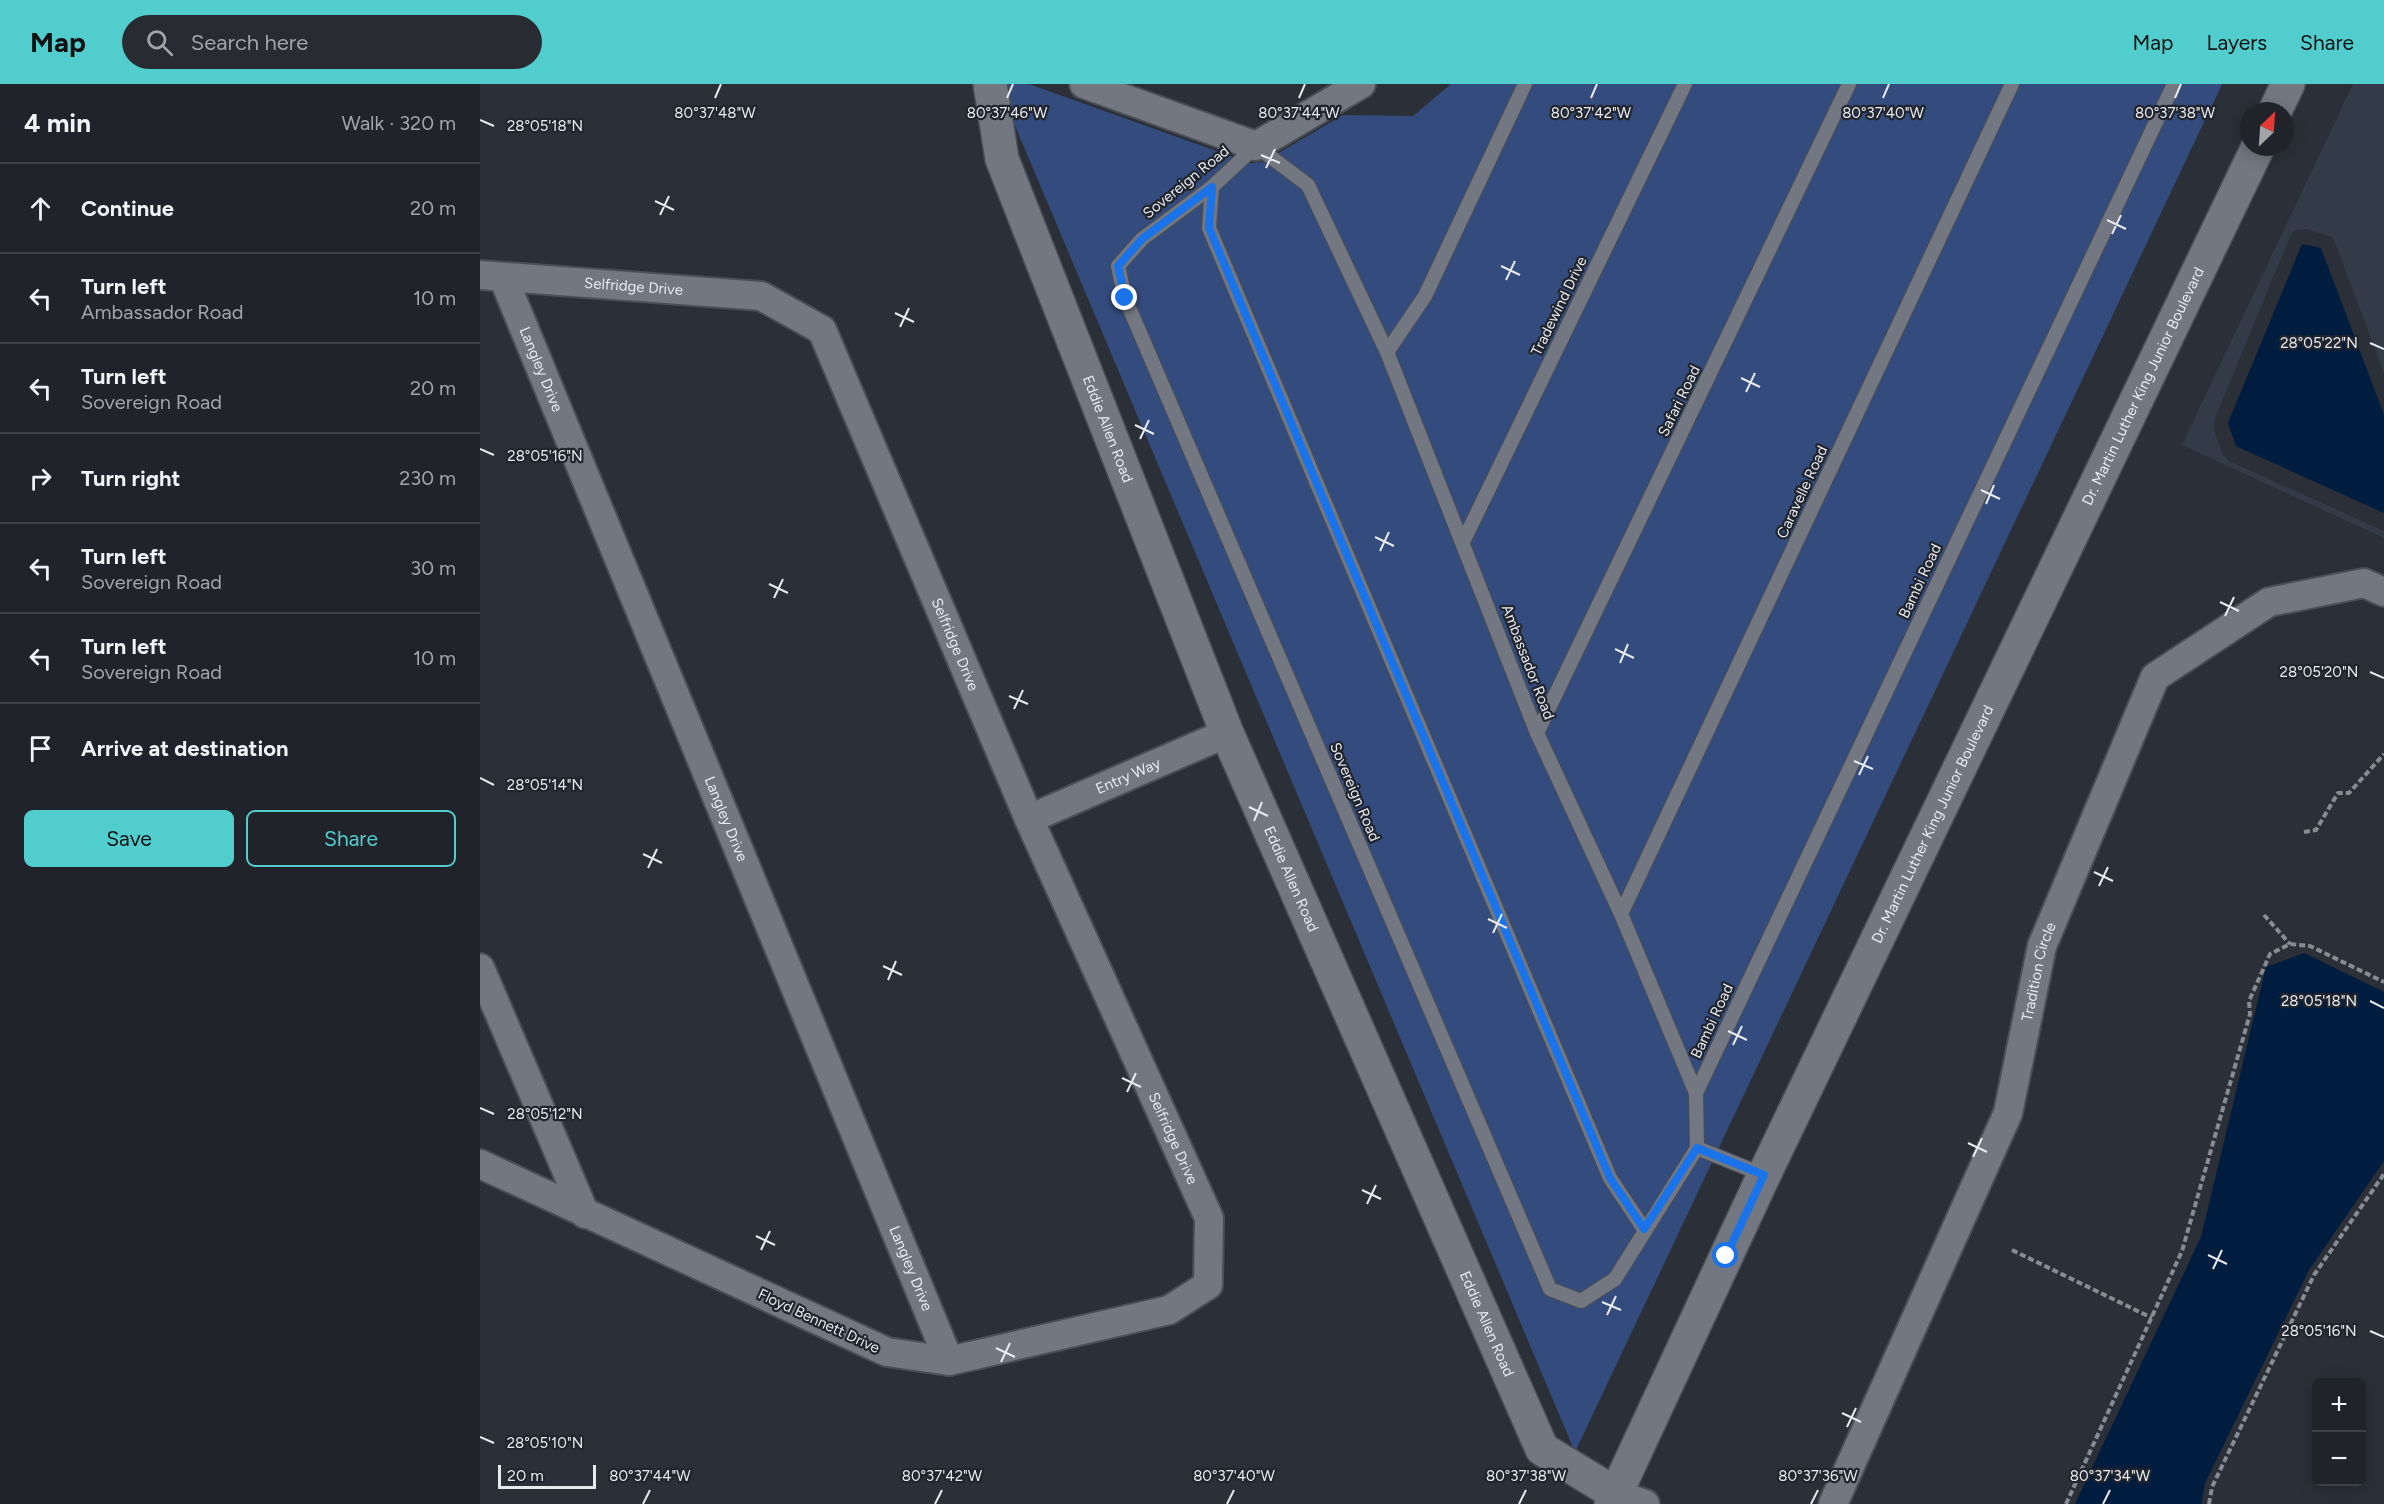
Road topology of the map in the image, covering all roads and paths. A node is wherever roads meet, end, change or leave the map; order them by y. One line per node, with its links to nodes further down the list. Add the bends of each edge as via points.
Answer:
1 (990, 84): 18 (street, Eddie Allen Road, via 1002,159)
2 (1084, 84): 11 (street)
3 (1361, 84): 11 (street)
4 (1524, 84): 15 (lane, via 1425,296)
5 (1685, 84): 16 (lane, Tradewind Drive)
6 (1849, 84): 19 (lane, Safari Road)
7 (2012, 84): 23 (lane, Caravelle Road)
8 (2174, 84): 28 (lane, Bambi Road)
9 (2288, 84): 10 (street)
10 (2279, 102)
11 (1256, 146): 13 (lane, Sovereign Road); 15 (lane, Ambassador Road, via 1308,185)
12 (2254, 156): 32 (street, Dr. Martin Luther King Junior Boulevard)
13 (1212, 187): 34 (lane, via 1209,228 1610,1178); 34 (lane, Sovereign Road, via 1142,239 1118,266 1125,298 1550,1289 1581,1300 1615,1279)
14 (492, 276): 21 (street, Selfridge Drive, via 761,296 822,330); 38 (street, Langley Drive)
15 (1387, 352): 16 (lane, Ambassador Road)
16 (1463, 542): 19 (lane, Ambassador Road)
17 (2384, 592): 40 (street, Tradition Circle, via 2364,583 2269,602 2156,676 2042,946 2008,1113)
18 (1227, 733): 21 (street, Entry Way); 39 (street, Eddie Allen Road, via 1542,1449)
19 (1537, 733): 23 (lane, Ambassador Road)
20 (2384, 754): 22 (path, via 2349,793 2338,793 2316,830)
21 (1029, 819): 36 (street, Selfridge Drive, via 1209,1218)
22 (2304, 832)
23 (1621, 914): 28 (lane, Ambassador Road)
24 (2264, 915): 25 (path)
25 (2290, 944): 27 (path, via 2310,946); 37 (path, via 2270,954 2249,1001 2250,1014 2182,1251)
26 (480, 968): 33 (street)
27 (2384, 982)
28 (1696, 1093): 29 (lane, Ambassador Road)
29 (1697, 1148): 32 (lane); 34 (lane, Sovereign Road)
30 (480, 1164): 33 (street, Floyd Bennett Drive)
31 (2384, 1174): 42 (path, via 2314,1275 2212,1487)
32 (1764, 1175): 39 (street, Dr. Martin Luther King Junior Boulevard)
33 (585, 1214): 38 (street, Floyd Bennett Drive, via 887,1352)
34 (1644, 1229)
35 (2012, 1250): 37 (path)
36 (1208, 1285): 38 (street, Floyd Bennett Drive, via 1169,1310)
37 (2152, 1318): 41 (path)
38 (949, 1360)
39 (1624, 1502)
40 (1833, 1504)
41 (2066, 1504)
42 (2209, 1504)

